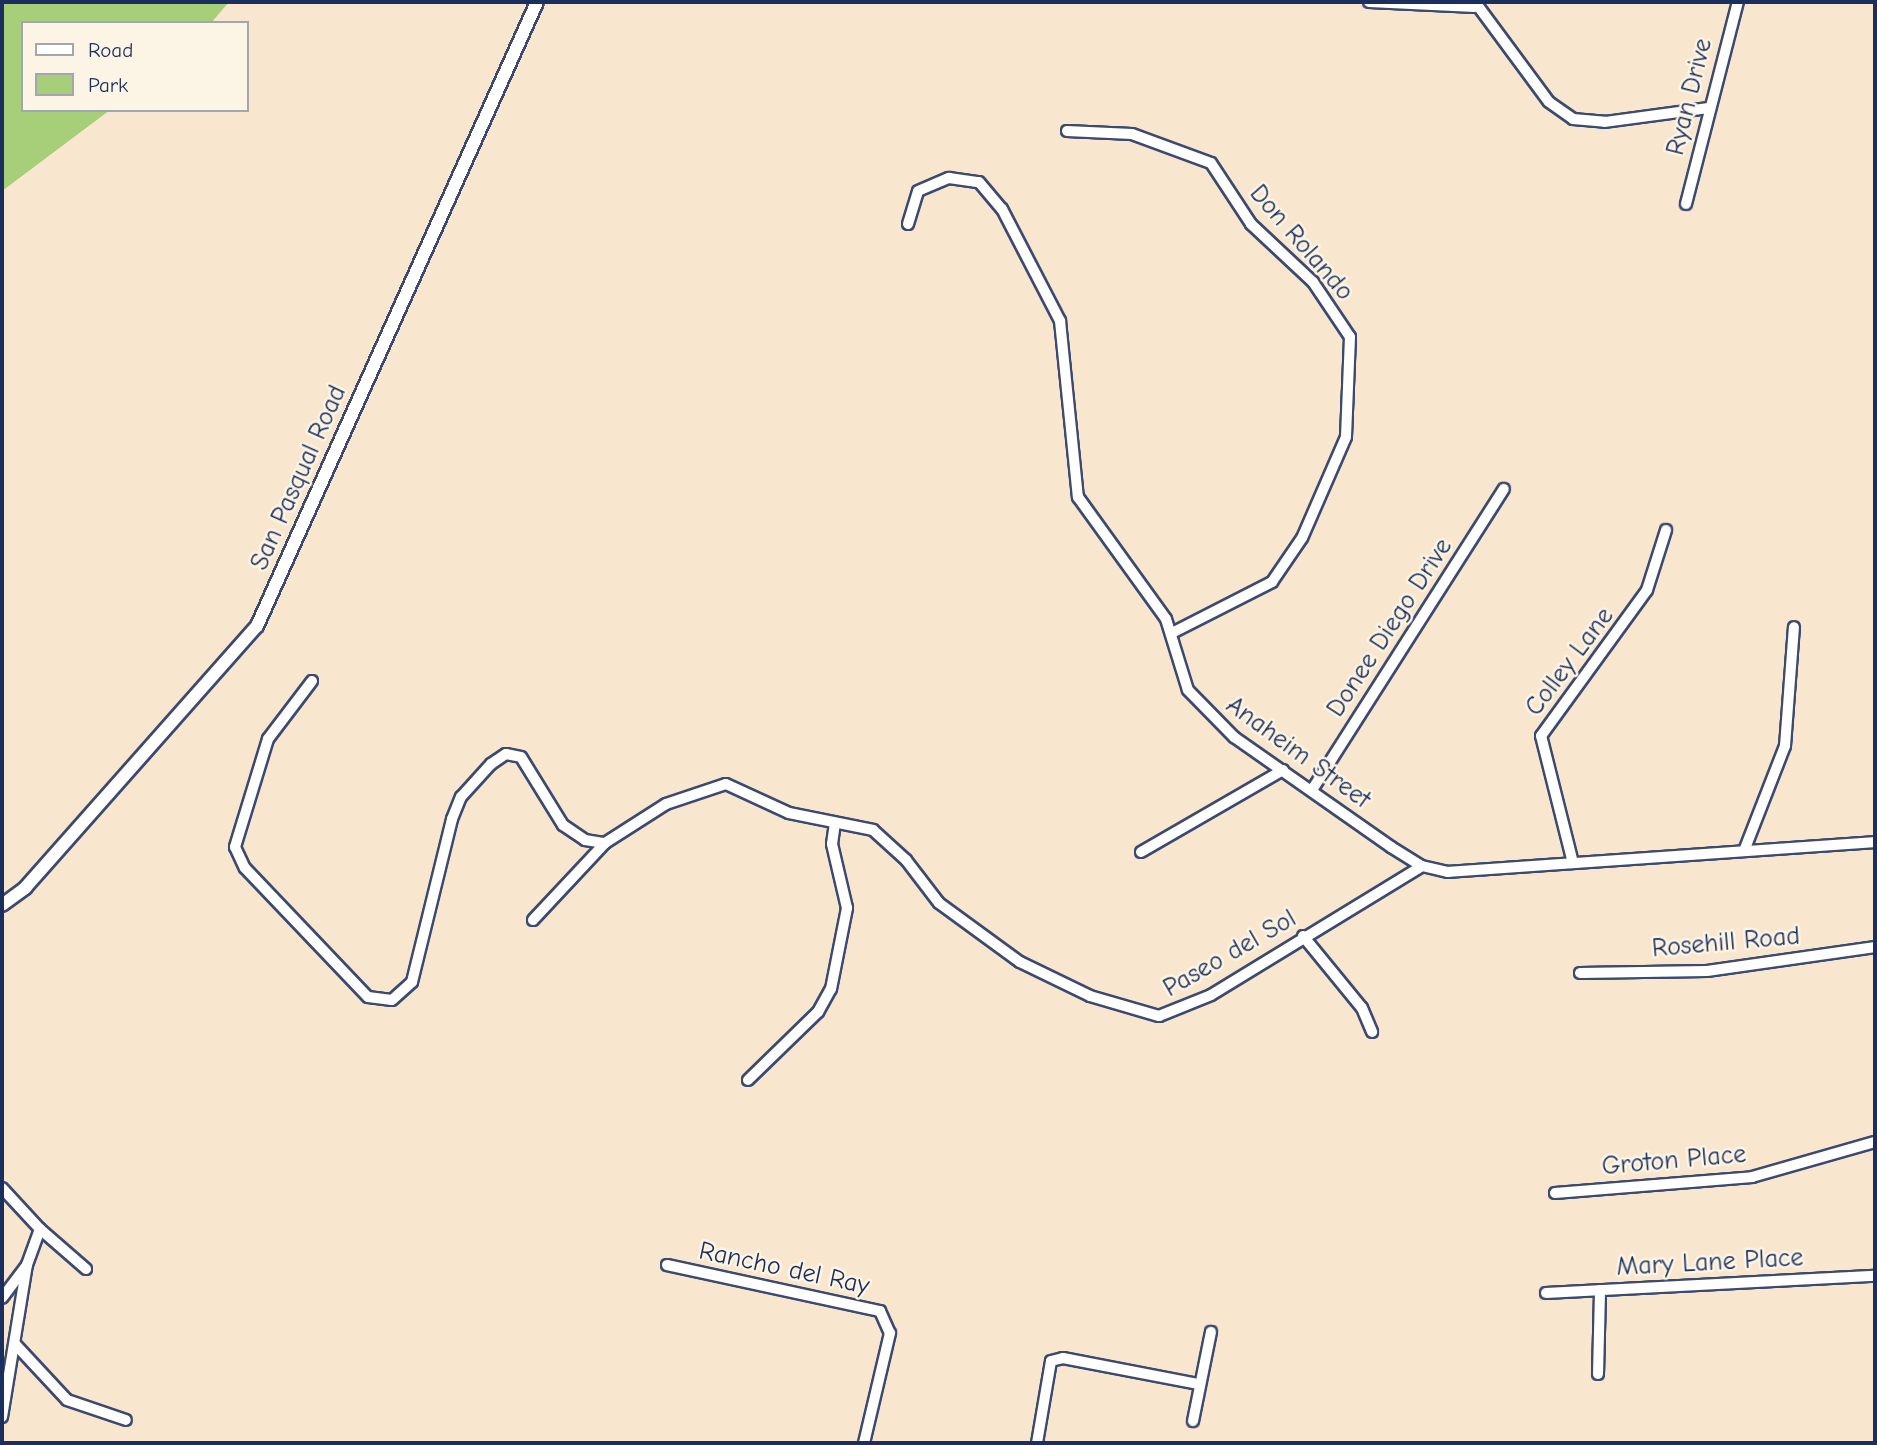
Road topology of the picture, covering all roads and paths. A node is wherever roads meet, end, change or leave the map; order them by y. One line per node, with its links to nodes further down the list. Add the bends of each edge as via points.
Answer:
1 (537, 2): 23 (main road, San Pasqual Road, via 257,626 32,880)
2 (1369, 2): 4 (street)
3 (1738, 2): 5 (street, Ryan Drive)
4 (1475, 4): 5 (street, via 1549,102 1573,119 1605,122)
5 (1709, 108): 7 (street, Ryan Drive)
6 (1067, 131): 12 (street, Don Rolando, via 1132,134 1211,163 1251,224 1313,282 1350,337 1346,437 1302,538 1272,582)
7 (1686, 204)
8 (908, 224): 12 (street, Anaheim Street, via 918,191 939,180 979,183 1002,209 1060,321 1078,497)
9 (1504, 489): 15 (street, Donee Diego Drive)
10 (1666, 530): 21 (street, Colley Lane, via 1647,590 1541,736)
11 (1794, 627): 19 (street, via 1785,746)
12 (1172, 633): 14 (street, Anaheim Street, via 1196,702)
13 (312, 681): 18 (street, via 268,739 235,848 244,868 368,996 392,1000 412,982 452,819 468,787 506,754 521,757 563,825 585,840)
14 (1283, 770): 15 (street, Anaheim Street); 20 (street)
15 (1312, 790): 22 (street, Anaheim Street)
16 (835, 824): 18 (street, Paseo del Sol, via 789,813 726,784 709,785); 25 (street, Paseo del Sol, via 888,840 939,903 1020,962 1090,996 1159,1016 1211,995); 29 (street, via 832,844 847,908 831,989 818,1012)
17 (1875, 842): 19 (street, Anaheim Street)
18 (605, 843): 24 (street, Paseo del Sol)
19 (1744, 851): 21 (street, Anaheim Street)
20 (1141, 852)
21 (1573, 863): 22 (street, Anaheim Street, via 1448,872)
22 (1422, 866): 25 (street, Paseo del Sol)
23 (2, 905)
24 (533, 919)
25 (1303, 936): 28 (street, via 1362,1008)
26 (1875, 947): 27 (street, Rosehill Road, via 1707,971)
27 (1580, 973)
28 (1372, 1032)
29 (748, 1080)
30 (1875, 1142): 32 (street, Groton Place, via 1752,1177)
31 (2, 1188): 33 (street)
32 (1555, 1193)
33 (40, 1229): 34 (street); 36 (street)
34 (27, 1265): 40 (street); 42 (street)
35 (667, 1265): 48 (street, Rancho del Ray, via 880,1311 890,1333)
36 (86, 1269)
37 (1875, 1276): 38 (street, Mary Lane Place)
38 (1600, 1290): 39 (street, Mary Lane Place); 43 (street)
39 (1546, 1293)
40 (2, 1298)
41 (1211, 1332): 44 (street)
42 (15, 1344): 45 (street); 46 (street, via 67,1400)
43 (1598, 1374)
44 (1198, 1384): 47 (street); 49 (street, via 1063,1358 1051,1362)
45 (2, 1417)
46 (126, 1420)
47 (1193, 1421)
48 (864, 1443)
49 (1037, 1443)

